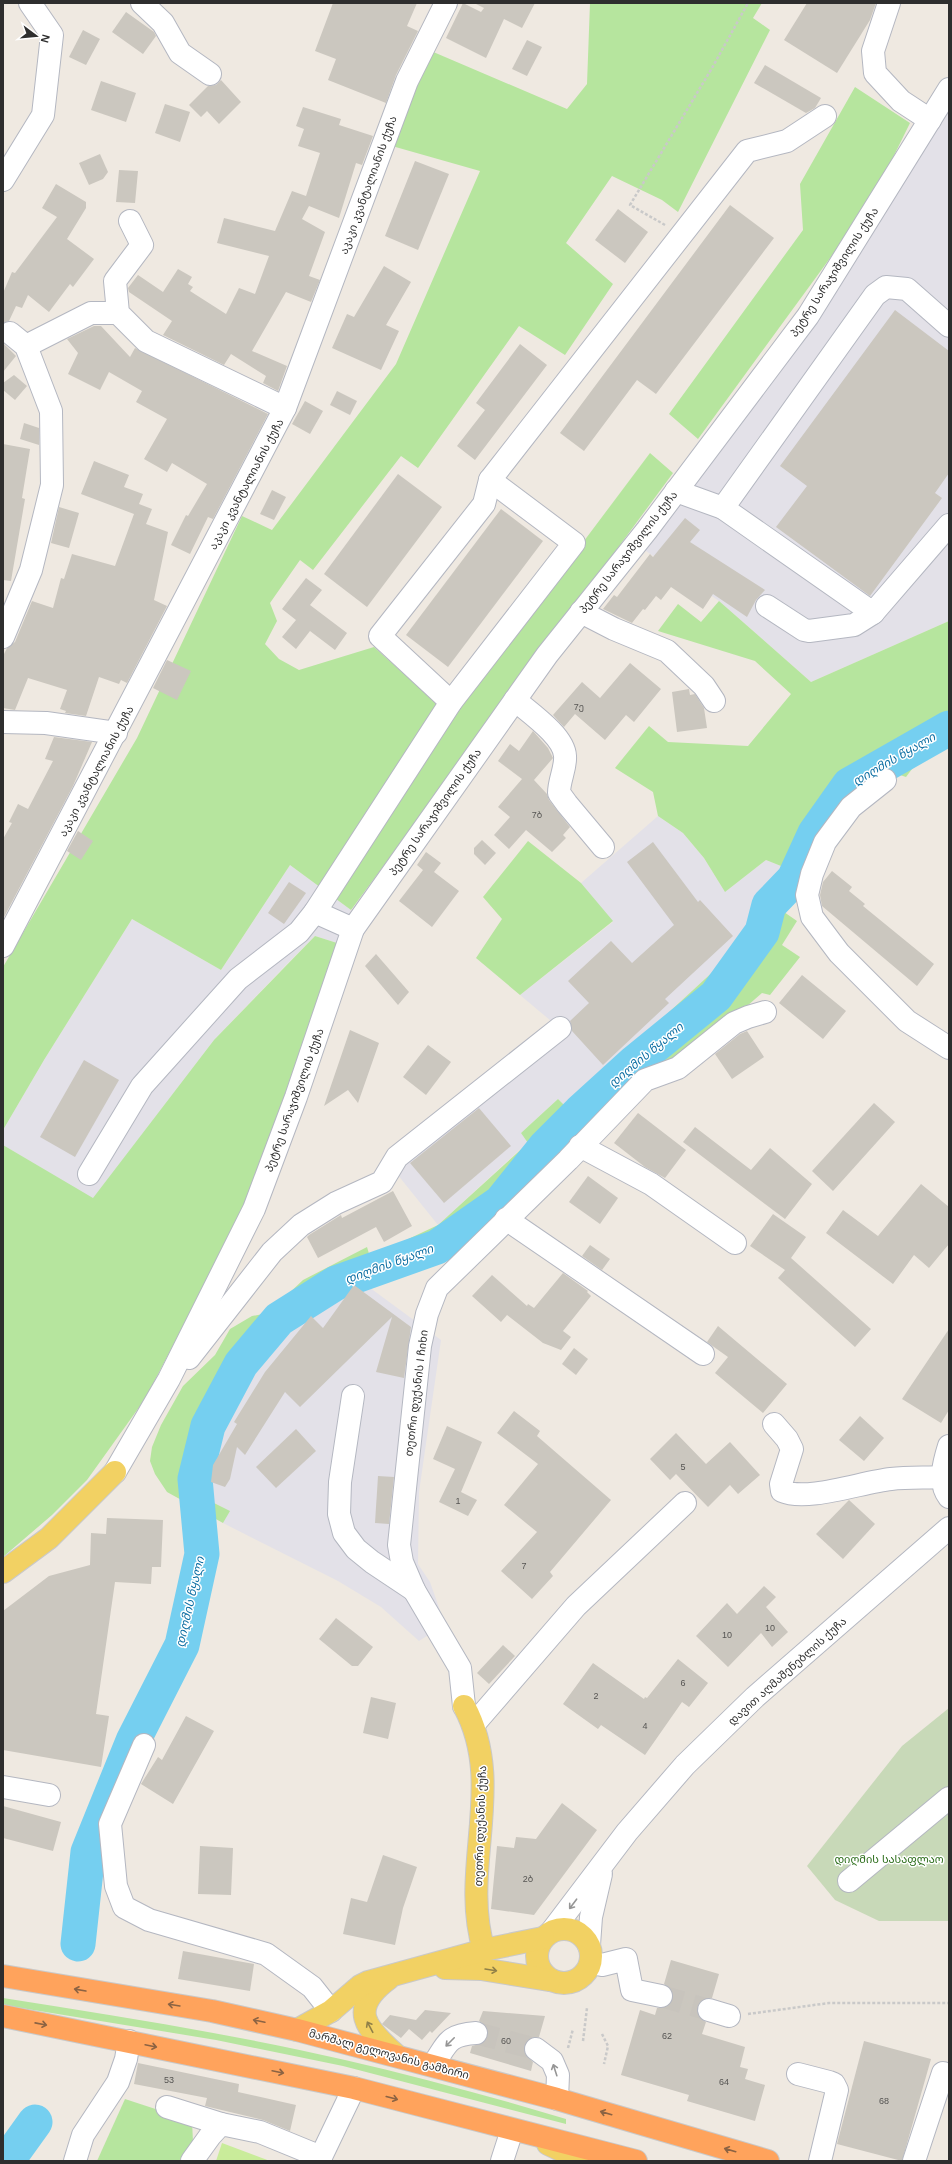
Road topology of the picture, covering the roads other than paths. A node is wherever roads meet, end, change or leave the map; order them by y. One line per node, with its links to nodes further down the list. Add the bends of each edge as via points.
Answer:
1 (30, 3): 9 (street, via 52,35 42,115)
2 (142, 3): 5 (street, via 163,23 180,52)
3 (446, 3): 13 (street, აკაკი კვანტალიანის ქუჩა, via 407,81)
4 (890, 3): 8 (street, via 873,51 875,73 901,101)
5 (210, 74)
6 (948, 94): 8 (street, პეტრე სარაჯიშვილის ქუჩა)
7 (825, 116): 14 (street, via 787,141 747,151)
8 (930, 120): 15 (street, პეტრე სარაჯიშვილის ქუჩა, via 808,316)
9 (3, 180)
10 (130, 221): 11 (street, via 142,245 115,281)
11 (118, 313): 13 (street, via 146,341); 21 (street, via 91,313 18,340 51,411 52,484 31,570)
12 (949, 326): 16 (street, via 907,289 886,287 874,295)
13 (285, 408): 26 (street, აკაკი კვანტალიანის ქუჩა)
14 (490, 480): 24 (street, via 484,504 380,636); 24 (street, via 574,542)
15 (676, 492): 16 (street); 19 (street, პეტრე სარაჯიშვილის ქუჩა)
16 (723, 508): 20 (street)
17 (949, 526): 20 (street)
18 (767, 606): 20 (street, via 809,631 854,625)
19 (581, 612): 22 (street, პეტრე სარაჯიშვილის ქუჩა); 23 (street, via 614,630 667,651 704,686)
20 (873, 613)
21 (3, 637)
22 (515, 700): 28 (street, via 564,746 565,758 559,793); 30 (street, პეტრე სარაჯიშვილის ქუჩა)
23 (714, 701)
24 (451, 702): 29 (street)
25 (3, 722): 26 (street, via 46,723)
26 (116, 733): 31 (street, აკაკი კვანტალიანის ქუჩა)
27 (885, 780): 34 (street, via 851,807 825,842 812,874 807,895 812,917 839,953 907,1021)
28 (603, 847)
29 (315, 912): 30 (street); 36 (street, via 299,932 238,978 142,1086)
30 (353, 929): 40 (street, პეტრე სარაჯიშვილის ქუჩა, via 296,1097 254,1209)
31 (3, 946)
32 (765, 1012): 35 (street, თეთრი დუქანის I ჩიხი, via 734,1023 678,1068 645,1080)
33 (560, 1028): 40 (street, via 397,1157 382,1182 336,1203 301,1225 272,1252 208,1336)
34 (949, 1048)
35 (580, 1146): 37 (street, თეთრი დუქანის I ჩიხი); 38 (street, via 651,1184)
36 (89, 1174)
37 (506, 1219): 39 (street); 49 (street, თეთრი დუქანის I ჩიხი, via 437,1288 427,1314 420,1346 399,1545 402,1562)
38 (735, 1243)
39 (703, 1354)
40 (169, 1380): 44 (street, პეტრე სარაჯიშვილის ქუჩა)
41 (353, 1396): 49 (street, via 338,1514 344,1533 356,1549)
42 (774, 1424): 45 (street, via 792,1449 781,1484 782,1491 790,1495 892,1479)
43 (949, 1446): 45 (street, via 943,1467)
44 (115, 1472): 48 (main road, პეტრე სარაჯიშვილის ქუჩა, via 49,1538)
45 (946, 1487)
46 (685, 1503): 50 (street, via 576,1606)
47 (949, 1528): 55 (street, დავით აღმაშენებლის ქუჩა, via 755,1696 651,1803)
48 (3, 1572)
49 (414, 1590): 50 (street, თეთრი დუქანის I ჩიხი, via 460,1668)
50 (469, 1715): 58 (main road, თეთრი დუქანის ქუჩა, via 482,1754 484,1778 477,1908 478,1927)
51 (144, 1745): 65 (street, via 110,1824 116,1886 124,1907 149,1920 266,1954 312,1987)
52 (3, 1787): 53 (street)
53 (49, 1795)
54 (949, 1798): 56 (street)
55 (605, 1861): 57 (street, დავით აღმაშენებლის ქუჩა, one-way to 57); 59 (street, დავით აღმაშენებლის ქუჩა, via 595,1892)
56 (849, 1881)
57 (548, 1935): 58 (main road); 59 (main road, via 569,1929 578,1932); 63 (main road, via 536,1956 540,1969)
58 (484, 1950): 60 (main road)
59 (590, 1954): 63 (main road, via 582,1978 574,1982 557,1983); 64 (street, via 602,1965 626,1960 632,1990)
60 (424, 1967): 62 (main road); 63 (main road, one-way to 63, via 481,1969)
61 (3, 1976): 67 (highway, მარშალ გელოვანის გამზირი, one-way to 61, via 212,2011)
62 (393, 1976): 65 (main road, via 360,1986); 71 (main road, one-way to 62, via 368,2028 365,2012 369,1996 375,1988)
63 (549, 1980)
64 (661, 1996)
65 (331, 2011): 67 (main road)
66 (3, 2016): 69 (highway, one-way to 69)
67 (297, 2030): 71 (highway, მარშალ გელოვანის გამზირი)
68 (476, 2033): 72 (street, one-way to 72, via 459,2034 448,2041)
69 (121, 2040): 75 (highway, one-way to 75); 81 (street, via 126,2059 118,2082 83,2134)
70 (536, 2049): 76 (street, one-way to 70, via 558,2075 552,2061)
71 (396, 2055): 72 (highway, მარშალ გელოვანის გამზირი)
72 (433, 2065): 76 (highway, მარშალ გელოვანის გამზირი)
73 (943, 2073): 88 (street)
74 (798, 2074): 87 (street, via 834,2084 837,2090)
75 (354, 2088): 79 (highway, one-way to 79); 80 (street)
76 (557, 2099): 86 (highway, მარშალ გელოვანის გამზირი, one-way to 76)
77 (167, 2107): 78 (street)
78 (221, 2124): 80 (street, via 260,2132); 82 (street)
79 (518, 2131): 83 (street); 84 (main road); 85 (highway)
80 (320, 2159)
81 (75, 2161)
82 (192, 2161)
83 (502, 2161)
84 (584, 2161)
85 (636, 2161)
86 (768, 2161)
87 (820, 2161)
88 (914, 2161)

